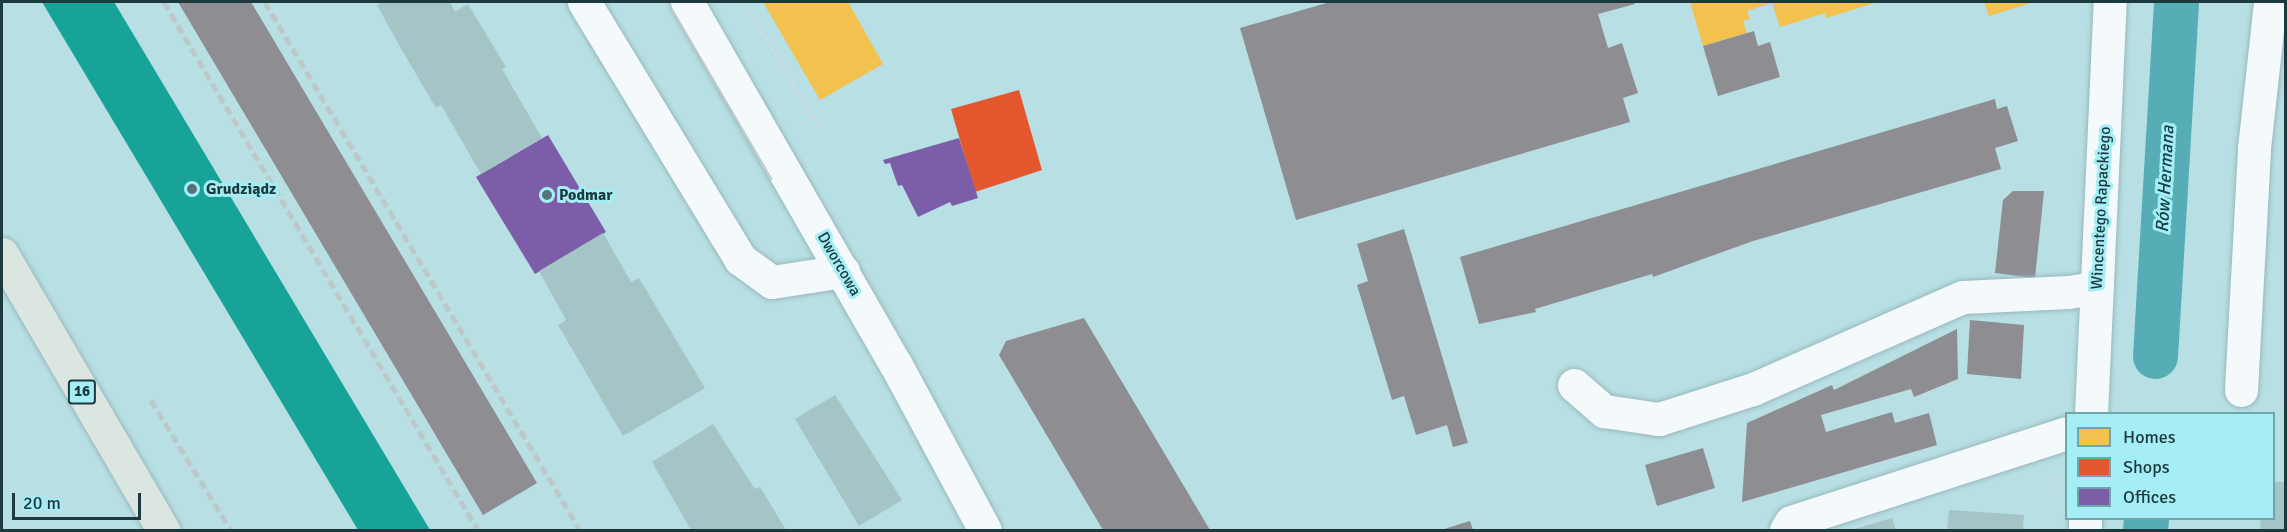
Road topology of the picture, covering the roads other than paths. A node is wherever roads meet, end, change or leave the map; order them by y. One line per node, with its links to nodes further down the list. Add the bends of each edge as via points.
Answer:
1 (584, 2): 6 (street, via 740,259 772,282)
2 (687, 2): 6 (street, Dworcowa)
3 (2110, 2): 7 (street, Wincentego Rapackiego)
4 (2270, 2): 9 (street, via 2254,148)
5 (2, 254): 12 (main road, 16)
6 (843, 271): 13 (street, Dworcowa)
7 (2097, 288): 8 (street, via 1963,297 1753,389 1659,419 1604,411); 10 (street, Wincentego Rapackiego)
8 (1574, 385)
9 (2241, 390)
10 (2091, 412)
11 (2065, 434): 14 (street, via 1791,522)
12 (163, 531)
13 (985, 531)
14 (1786, 531)

